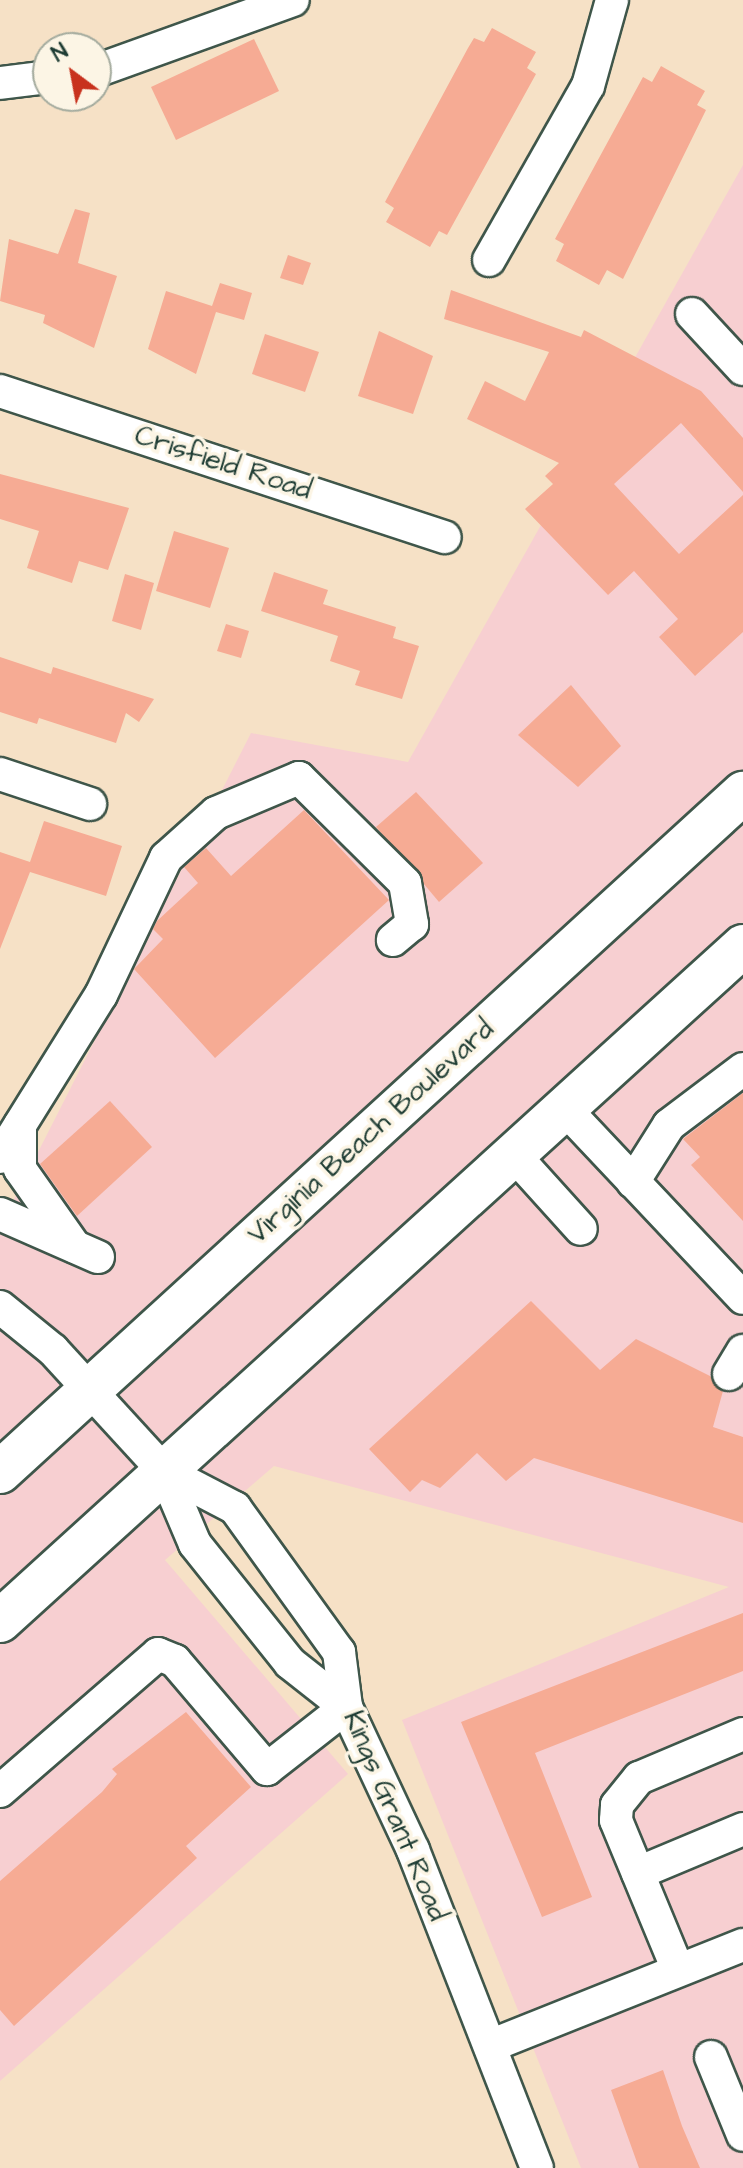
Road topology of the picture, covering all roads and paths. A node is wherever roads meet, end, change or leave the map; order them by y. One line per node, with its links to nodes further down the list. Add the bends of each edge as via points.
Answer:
1 (293, 0): 3 (street)
2 (612, 0): 6 (street, via 588,86)
3 (112, 65)
4 (32, 79): 5 (street)
5 (0, 83)
6 (489, 260)
7 (692, 314): 8 (street)
8 (743, 369)
9 (0, 391): 10 (street, Crisfield Road)
10 (445, 537)
11 (0, 774): 13 (street)
12 (743, 793): 26 (main road, Virginia Beach Boulevard)
13 (90, 804)
14 (393, 940): 18 (street, via 412,924 405,883 299,778 216,813 166,858 101,995)
15 (743, 946): 17 (main road)
16 (743, 1069): 21 (street, via 669,1125)
17 (566, 1110): 19 (main road); 21 (street)
18 (21, 1117): 20 (street); 22 (street, via 20,1169 86,1252)
19 (515, 1156): 23 (street); 27 (main road)
20 (0, 1157)
21 (633, 1182): 24 (street)
22 (0, 1214)
23 (581, 1229)
24 (743, 1298)
25 (0, 1307): 26 (street, Kings Grant Road)
26 (90, 1389): 27 (street, Kings Grant Road); 28 (main road, Virginia Beach Boulevard)
27 (164, 1471): 29 (main road); 30 (street, via 195,1544 290,1663); 30 (street, Kings Grant Road, via 228,1501 291,1576 339,1652)
28 (0, 1472)
29 (0, 1621)
30 (346, 1707): 32 (street, via 267,1769 175,1661 158,1654); 37 (street, Kings Grant Road, via 413,1850)
31 (743, 1734): 34 (street, via 625,1789 616,1820)
32 (0, 1791)
33 (743, 1829): 34 (street)
34 (638, 1873): 36 (street)
35 (743, 1945): 36 (street)
36 (678, 1970): 37 (street)
37 (490, 2046): 40 (street, Kings Grant Road)
38 (711, 2057): 39 (street)
39 (743, 2135)
40 (537, 2168)

